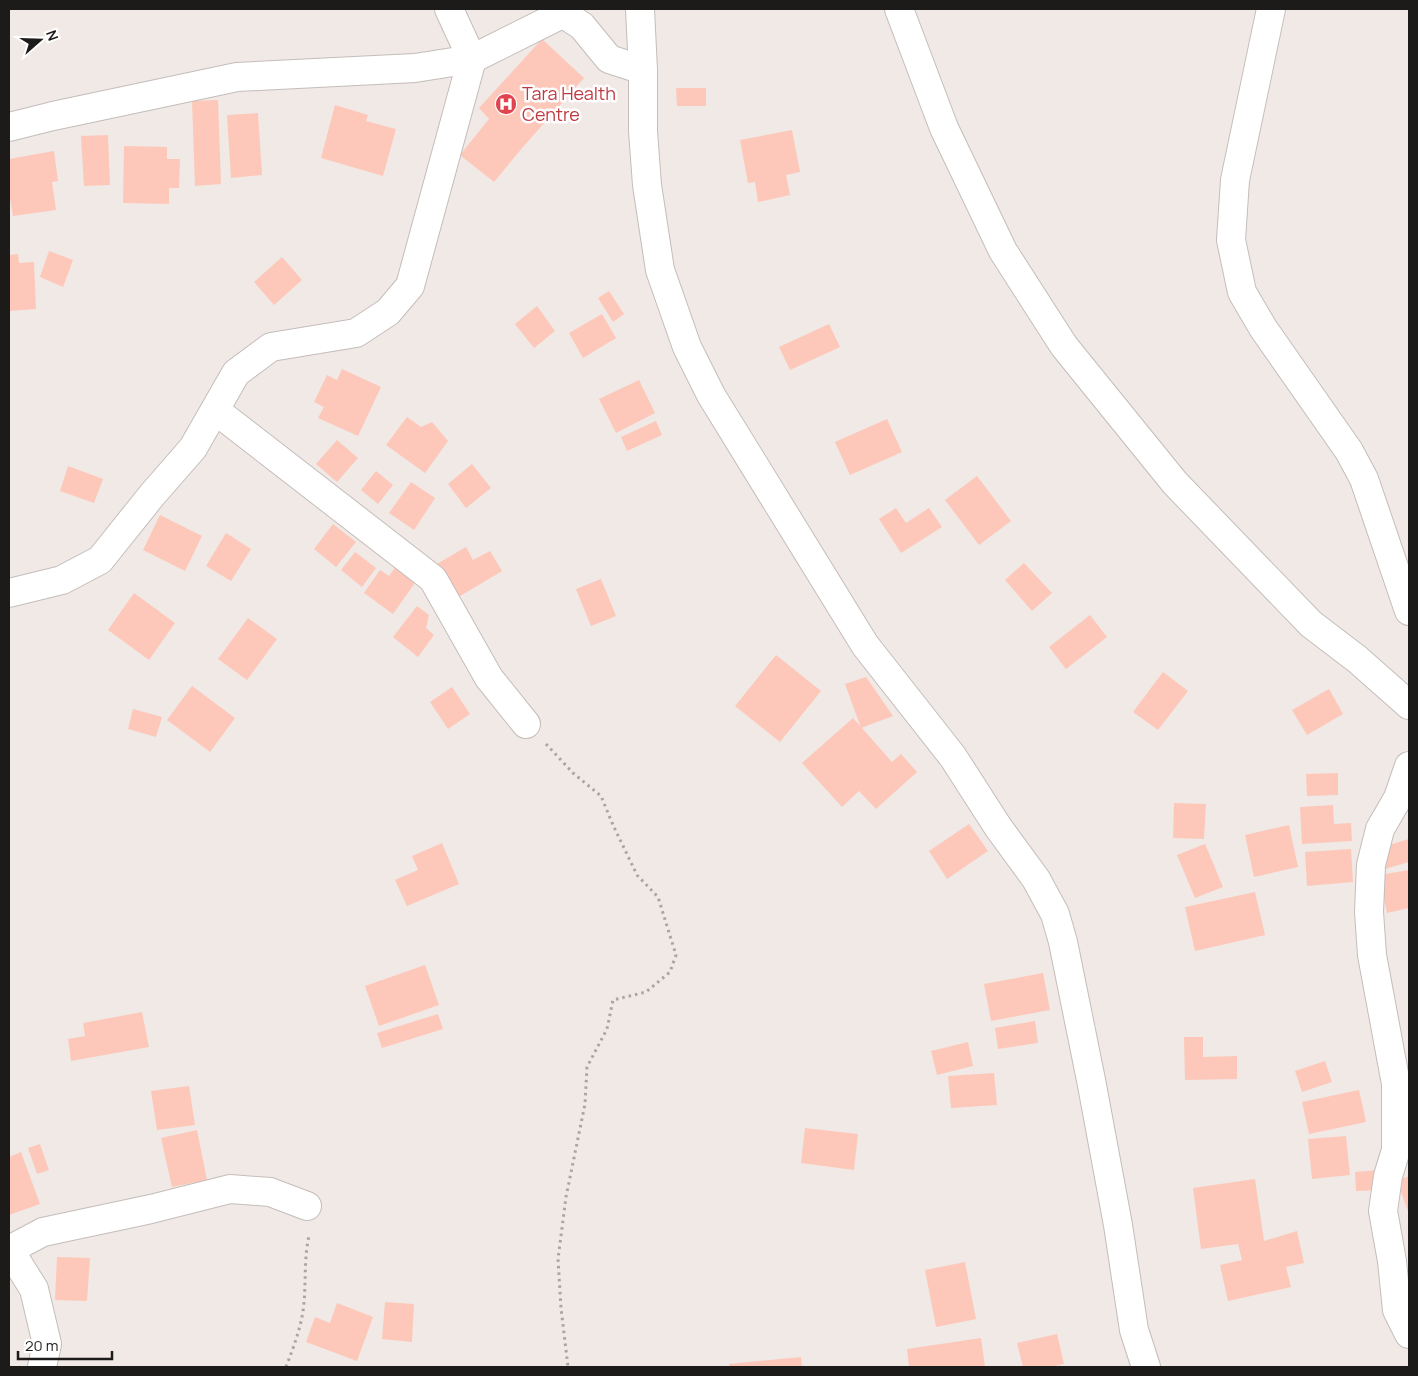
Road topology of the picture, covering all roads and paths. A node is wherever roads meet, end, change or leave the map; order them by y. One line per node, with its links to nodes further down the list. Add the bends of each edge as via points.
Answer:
1 (450, 9): 6 (street)
2 (640, 9): 7 (street)
3 (899, 9): 12 (street, via 944,128 1003,251 1064,346 1175,484 1311,624)
4 (1271, 9): 11 (street, via 1235,180 1231,240 1242,292 1263,328 1349,450 1364,479)
5 (560, 11): 6 (street); 7 (street, via 582,26 610,59)
6 (472, 59): 8 (street, via 415,68 236,77); 9 (street, via 410,286 388,312 356,334 271,347 236,373)
7 (643, 70): 21 (street, via 647,185 660,270 688,347 716,404 865,645 953,757 1036,879 1055,914 1091,1080 1134,1330)
8 (9, 127)
9 (215, 410): 10 (street, via 193,448 100,560 62,580); 13 (street, via 433,579 489,678)
10 (9, 593)
11 (1409, 611)
12 (1409, 705)
13 (526, 724): 20 (path, via 573,773 601,796 637,875 658,898 676,955 670,972 646,992 613,1000 607,1029 587,1068 585,1104 566,1197 558,1259)
14 (1409, 766): 17 (street, via 1398,798 1380,829 1372,865 1369,912 1372,955 1396,1084 1396,1150 1382,1212 1397,1310)
15 (307, 1206): 16 (street, via 270,1192 230,1188 152,1209 42,1232); 19 (path, via 311,1223 305,1253 304,1304 299,1332)
16 (9, 1250): 18 (street, via 34,1289 47,1344)
17 (1409, 1334)
18 (42, 1367)
19 (286, 1367)
20 (568, 1367)
21 (1146, 1367)

